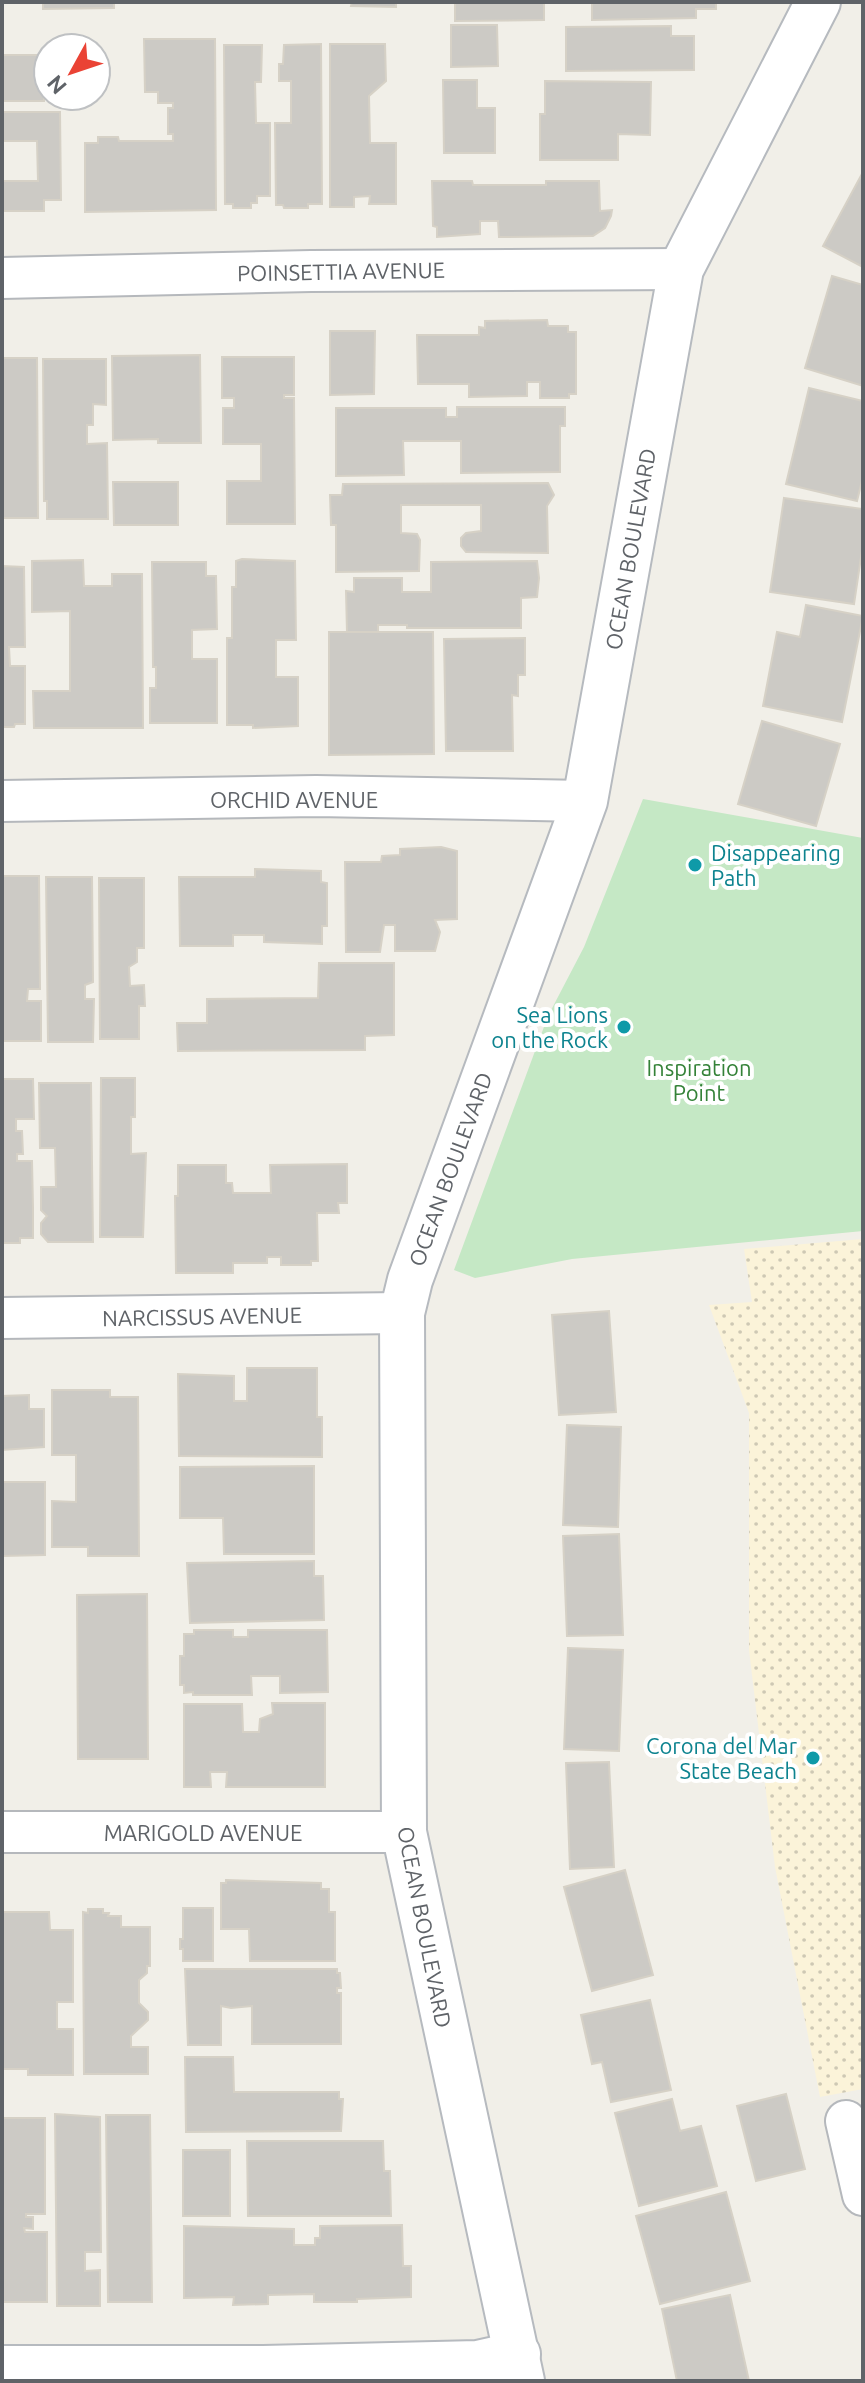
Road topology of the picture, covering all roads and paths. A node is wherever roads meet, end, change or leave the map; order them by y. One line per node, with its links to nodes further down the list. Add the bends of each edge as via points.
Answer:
1 (818, 2): 2 (street, OCEAN BOULEVARD)
2 (681, 269): 3 (street, POINSETTIA AVENUE); 5 (street, OCEAN BOULEVARD)
3 (2, 278)
4 (2, 801): 5 (street, ORCHID AVENUE, via 316,796)
5 (585, 801): 6 (street, OCEAN BOULEVARD)
6 (402, 1313): 7 (street, NARCISSUS AVENUE); 9 (street, OCEAN BOULEVARD)
7 (2, 1318)
8 (2, 1832): 9 (street, MARIGOLD AVENUE)
9 (404, 1832): 13 (street, OCEAN BOULEVARD)
10 (846, 2121): 11 (street)
11 (863, 2195)
12 (2, 2368): 13 (street, via 478,2363)
13 (520, 2368)

